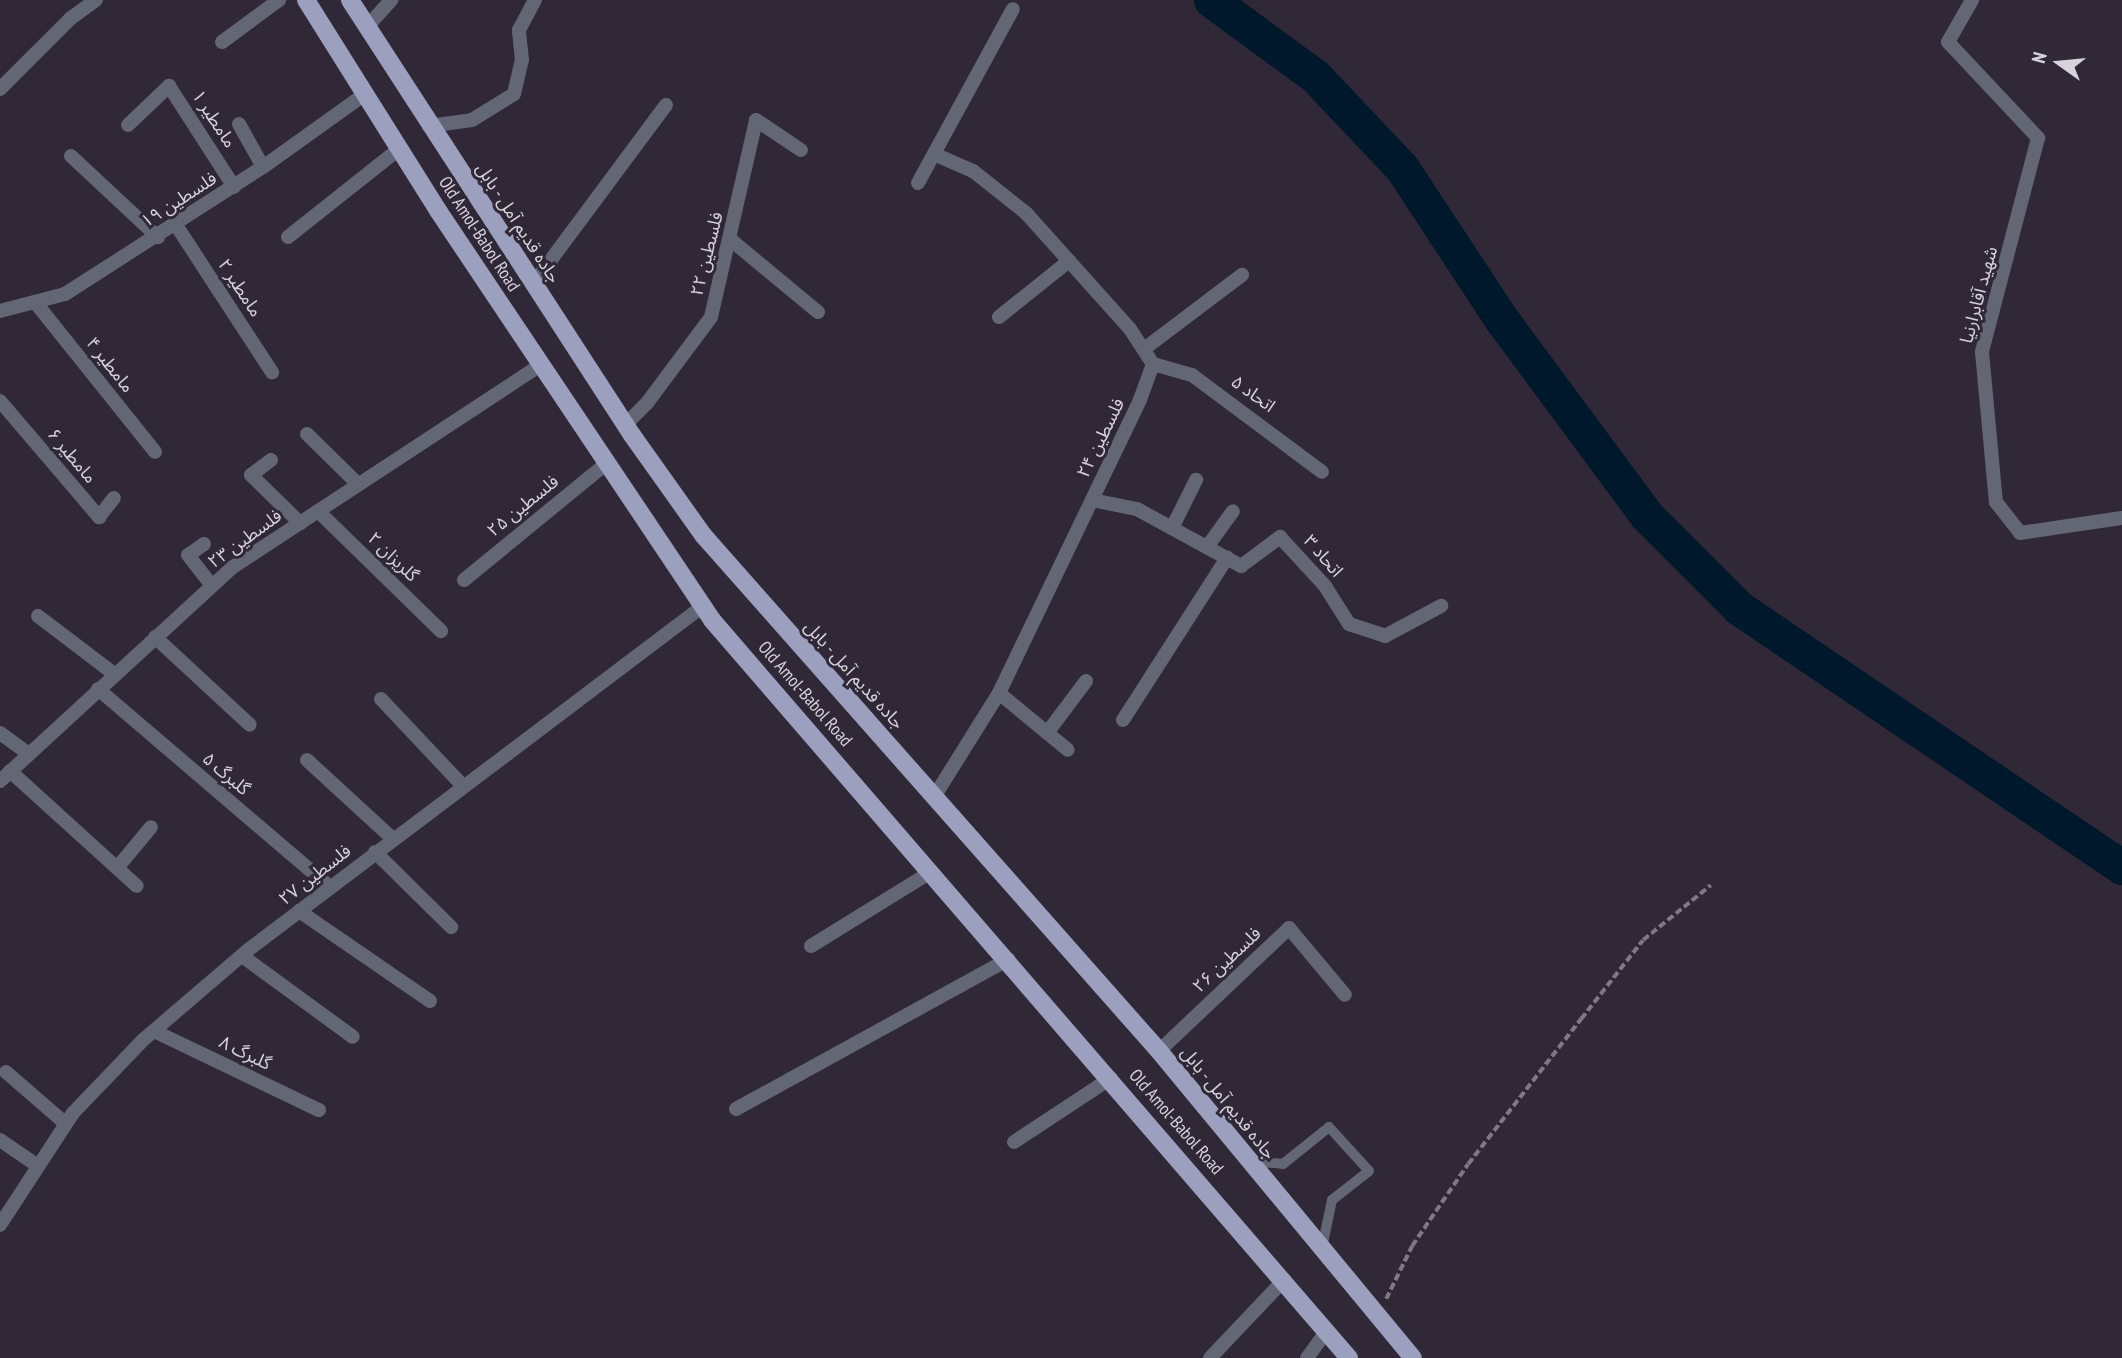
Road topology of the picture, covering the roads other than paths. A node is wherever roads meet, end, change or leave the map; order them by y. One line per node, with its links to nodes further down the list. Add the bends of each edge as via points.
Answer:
1 (96, 0): 11 (street, via 71,18)
2 (279, 0): 10 (street)
3 (306, 0): 12 (main road, Old Amol-Babol Road)
4 (350, 0): 9 (main road, جاده قدیم آمل - بابل)
5 (391, 0): 9 (street)
6 (535, 0): 16 (street, via 519,30 523,61 514,94 472,120)
7 (1972, 0): 52 (street, شهید آقابرارنیا, via 1948,42 2038,138 1983,352 1996,502 2020,533)
8 (1013, 9): 19 (street)
9 (366, 28): 16 (main road, جاده قدیم آمل - بابل)
10 (222, 42)
11 (0, 89)
12 (365, 94): 17 (main road, Old Amol-Babol Road); 21 (street, فلسطین ۱۹)
13 (666, 105): 30 (street)
14 (239, 124): 21 (street)
15 (128, 125): 23 (street, مامطیر ۱, via 169,86)
16 (429, 126): 30 (main road, جاده قدیم آمل - بابل)
17 (399, 149): 26 (street); 37 (main road, Old Amol-Babol Road)
18 (801, 149): 27 (street, فلسطین ۲۲, via 757,120)
19 (934, 154): 22 (street); 28 (street, via 984,179 1026,213)
20 (71, 156): 25 (street)
21 (263, 167): 23 (street, فلسطین ۱۹)
22 (918, 183)
23 (234, 187): 24 (street, فلسطین ۱۹)
24 (176, 225): 25 (street, فلسطین ۱۹); 38 (street, مامطیر ۲)
25 (158, 237): 31 (street, فلسطین ۱۹, via 65,294)
26 (289, 237)
27 (731, 240): 32 (street); 40 (street, فلسطین ۲۲, via 711,317 647,404)
28 (1069, 261): 34 (street); 35 (street)
29 (1242, 275): 35 (street)
30 (533, 284): 40 (main road, جاده قدیم آمل - بابل)
31 (36, 302): 33 (street, فلسطین ۱۹); 42 (street, مامطیر ۴)
32 (818, 312)
33 (2, 314)
34 (999, 317)
35 (1144, 349): 36 (street)
36 (1153, 364): 45 (street, اتحاد ۵, via 1192,375); 49 (street, فلسطین ۲۴)
37 (541, 365): 44 (main road, Old Amol-Babol Road); 47 (street, فلسطین ۲۳)
38 (272, 372)
39 (0, 401): 48 (street, مامطیر ۶, via 99,517)
40 (625, 424): 79 (main road, جاده قدیم آمل - بابل, via 703,535)
41 (307, 434): 47 (street)
42 (155, 452)
43 (271, 460): 53 (street, via 251,475)
44 (607, 463): 58 (street, فلسطین ۲۵); 60 (main road, Old Amol-Babol Road)
45 (1322, 472)
46 (1196, 480): 54 (street)
47 (358, 484): 50 (street, فلسطین ۲۳)
48 (114, 498)
49 (1092, 500): 54 (street, via 1137,509); 68 (street, فلسطین ۲۴)
50 (318, 511): 53 (street, فلسطین ۲۳); 63 (street, گلریزان ۲)
51 (1233, 511): 56 (street)
52 (2122, 518)
53 (300, 523): 59 (street, فلسطین ۲۳)
54 (1172, 528): 56 (street)
55 (204, 544): 59 (street, via 188,555)
56 (1207, 547): 57 (street)
57 (1227, 558): 61 (street, اتحاد ۳, via 1241,566 1280,537 1325,586 1349,624 1385,636); 70 (street)
58 (464, 580)
59 (212, 586): 64 (street, فلسطین ۲۳)
60 (703, 606): 78 (street, فلسطین ۲۷); 84 (main road, Old Amol-Babol Road)
61 (1441, 606)
62 (38, 616): 65 (street)
63 (441, 631)
64 (155, 637): 65 (street, فلسطین ۲۳); 71 (street)
65 (114, 674): 67 (street, فلسطین ۲۳)
66 (1086, 681): 73 (street)
67 (98, 689): 75 (street, فلسطین ۲۳); 86 (street, گلبرگ ۵)
68 (999, 693): 73 (street); 79 (street, فلسطین ۲۴)
69 (381, 699): 78 (street)
70 (1123, 720)
71 (250, 725)
72 (0, 733): 75 (street)
73 (1048, 733): 74 (street)
74 (1069, 750)
75 (29, 754): 77 (street, فلسطین ۲۳)
76 (307, 760): 81 (street)
77 (5, 776): 83 (street)
78 (462, 785): 81 (street, فلسطین ۲۷)
79 (934, 797): 96 (main road, جاده قدیم آمل - بابل)
80 (151, 828): 83 (street)
81 (393, 839): 82 (street, فلسطین ۲۷)
82 (375, 852): 86 (street, فلسطین ۲۷); 88 (street)
83 (117, 868): 85 (street)
84 (931, 872): 89 (street); 91 (main road, Old Amol-Babol Road)
85 (137, 886)
86 (330, 887): 87 (street, فلسطین ۲۷)
87 (299, 911): 90 (street, فلسطین ۲۷); 93 (street)
88 (451, 927)
89 (811, 946)
90 (242, 956): 94 (street, فلسطین ۲۷); 95 (street)
91 (1009, 959): 98 (main road, Old Amol-Babol Road); 99 (street)
92 (1345, 995): 96 (street, فلسطين ٢۶, via 1289,928)
93 (430, 1001)
94 (154, 1031): 100 (street, گلبرگ ۸); 101 (street, فلسطین ۲۷)
95 (353, 1037)
96 (1159, 1051): 104 (main road, جاده قدیم آمل - بابل)
97 (6, 1072): 101 (street)
98 (1111, 1079): 103 (street); 108 (main road, Old Amol-Babol Road)
99 (736, 1109)
100 (319, 1110)
101 (66, 1124): 105 (street, فلسطین ۲۷)
102 (0, 1140): 105 (street)
103 (1014, 1142)
104 (1246, 1161): 107 (main road, جاده قدیم آمل - بابل); 107 (lane, via 1283,1164 1329,1127 1352,1151 1369,1171 1332,1200)
105 (38, 1166): 106 (street, فلسطین ۲۷)
106 (0, 1225)
107 (1321, 1248): 113 (main road, جاده قدیم آمل - بابل)
108 (1284, 1280): 109 (main road, Old Amol-Babol Road); 110 (street)
109 (1327, 1330): 111 (street); 112 (main road, Old Amol-Babol Road)
110 (1210, 1358)
111 (1307, 1358)
112 (1349, 1358)
113 (1413, 1358)

